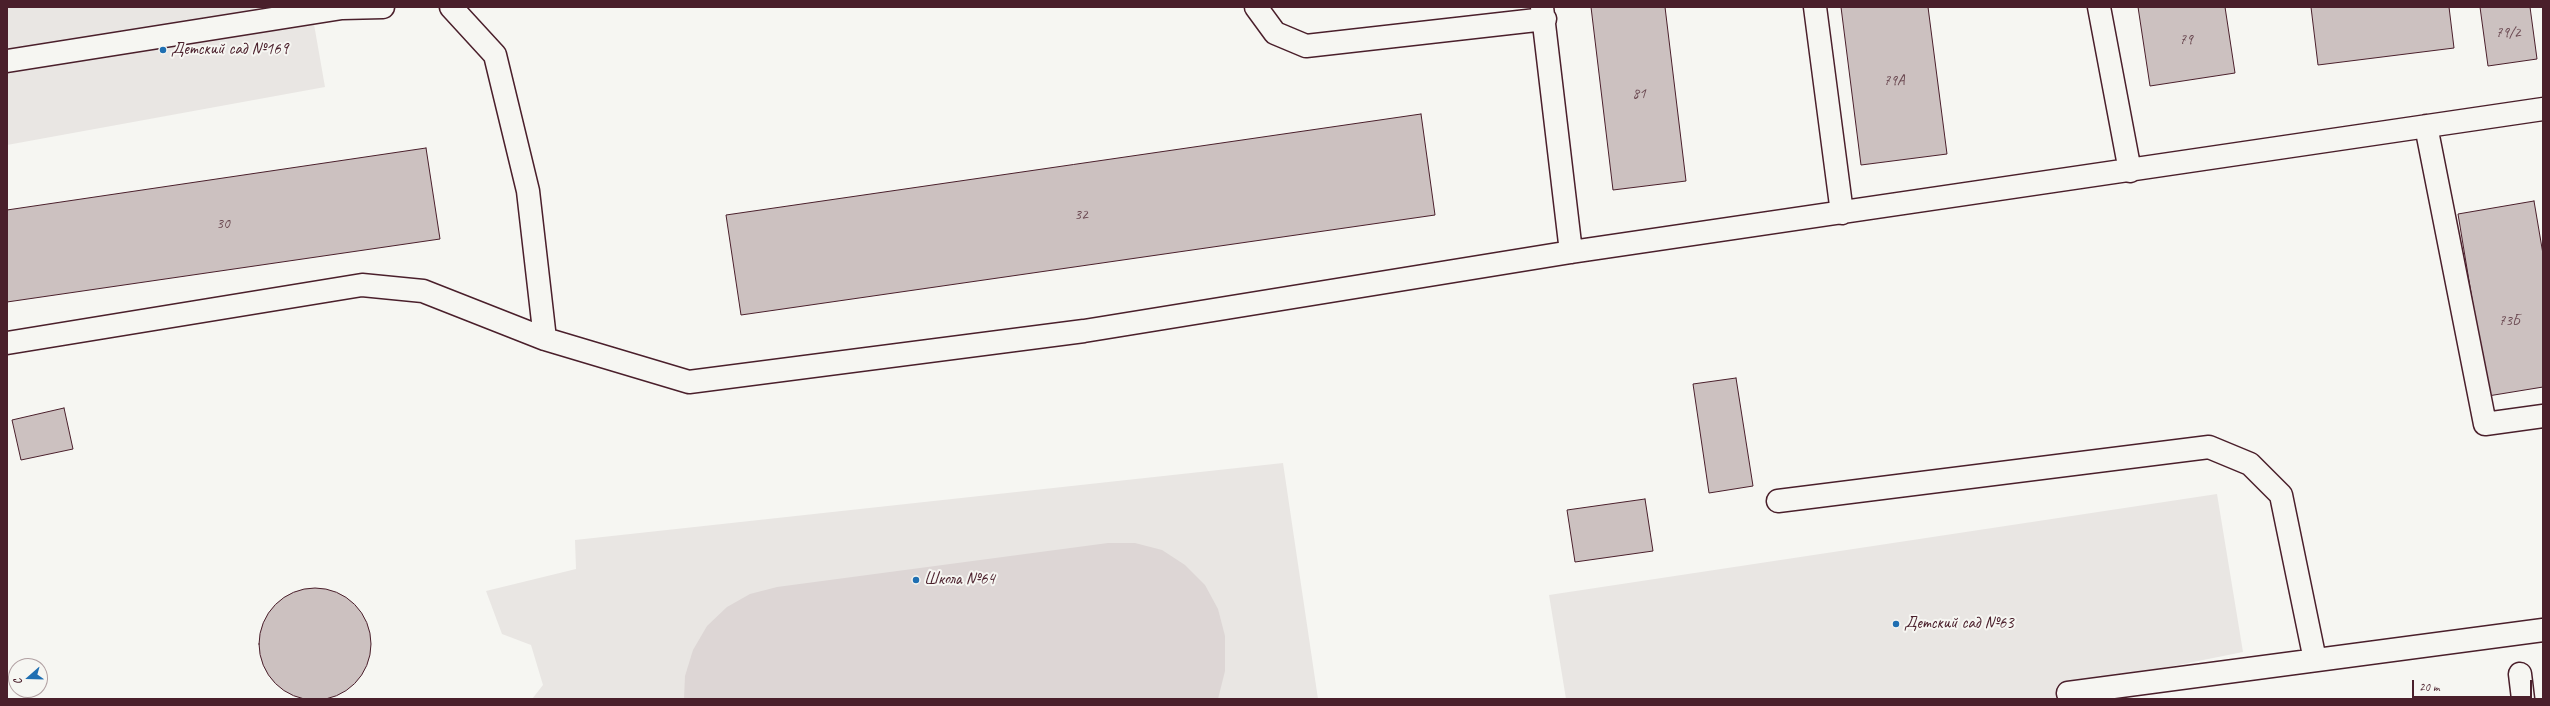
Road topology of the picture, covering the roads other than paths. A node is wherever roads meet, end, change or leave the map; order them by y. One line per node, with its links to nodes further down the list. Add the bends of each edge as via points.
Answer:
1 (383, 7): 6 (lane)
2 (451, 7): 14 (lane, via 495,55 528,192)
3 (1256, 7): 7 (lane, via 1275,33 1306,46)
4 (1815, 7): 12 (lane)
5 (2099, 7): 11 (lane)
6 (341, 8): 8 (lane)
7 (1544, 13): 13 (lane)
8 (7, 61)
9 (2543, 109): 10 (lane)
10 (2426, 126): 11 (lane); 16 (lane, via 2485,424)
11 (2130, 170): 12 (lane)
12 (1842, 213): 13 (lane)
13 (1571, 252): 14 (lane, via 1084,331 689,382)
14 (545, 339): 15 (lane, via 423,291 362,285)
15 (7, 343)
16 (2543, 416)
17 (1778, 501): 19 (lane, via 2209,447 2250,464 2281,495)
18 (2543, 630): 19 (lane)
19 (2314, 660): 21 (lane)
20 (2520, 674): 22 (lane)
21 (2068, 693)
22 (2523, 699)

